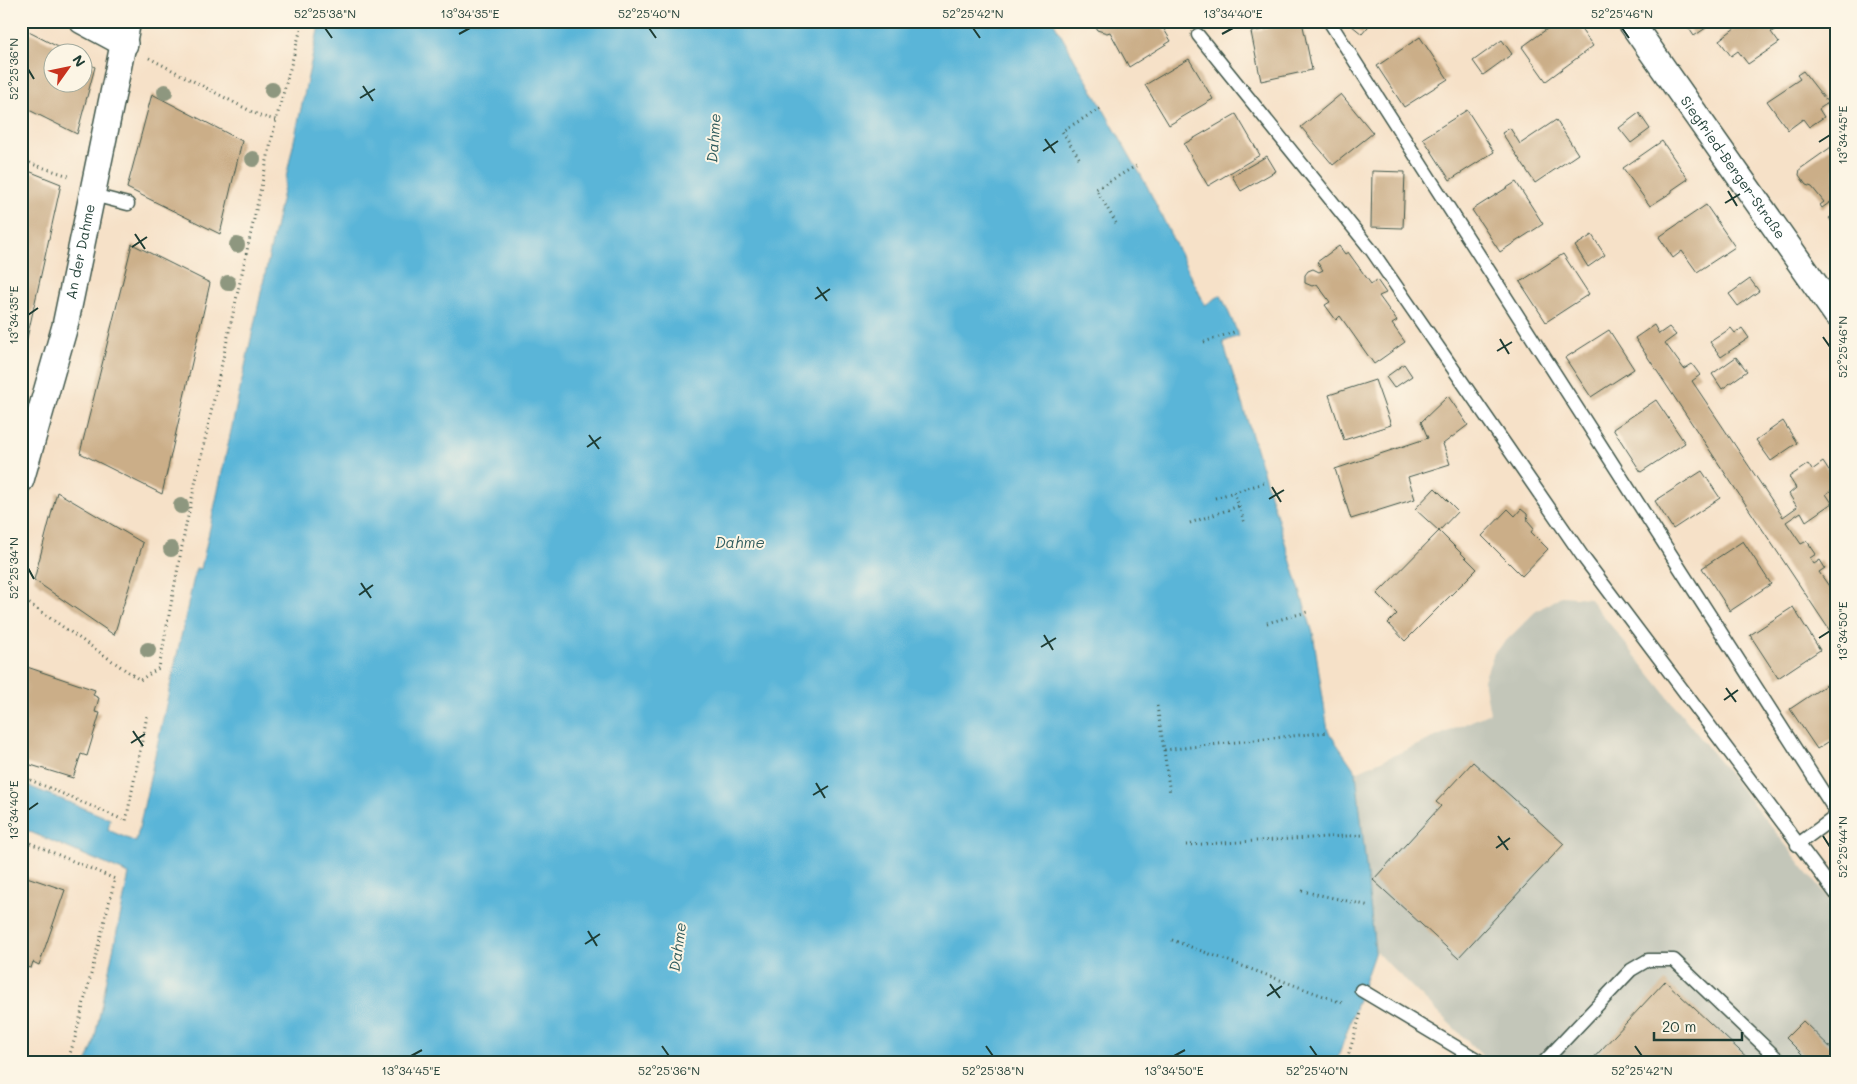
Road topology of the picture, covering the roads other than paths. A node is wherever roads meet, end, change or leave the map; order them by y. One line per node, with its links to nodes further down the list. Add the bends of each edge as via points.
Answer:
1 (82, 21): 4 (street)
2 (1329, 21): 10 (lane)
3 (1630, 21): 8 (street, Siegfried-Berger-Straße)
4 (127, 32): 6 (street, An der Dahme)
5 (1198, 35): 12 (lane, via 1372,251 1583,556)
6 (94, 190): 7 (lane); 9 (street, An der Dahme, via 65,326)
7 (128, 204)
8 (1836, 314)
9 (21, 480)
10 (1836, 812)
11 (1836, 816): 12 (lane)
12 (1797, 845): 13 (lane)
13 (1836, 894)
14 (1365, 992): 15 (lane)
15 (1478, 1061)
16 (1543, 1063): 17 (lane, via 1631,970 1648,960 1674,960)
17 (1782, 1063)

